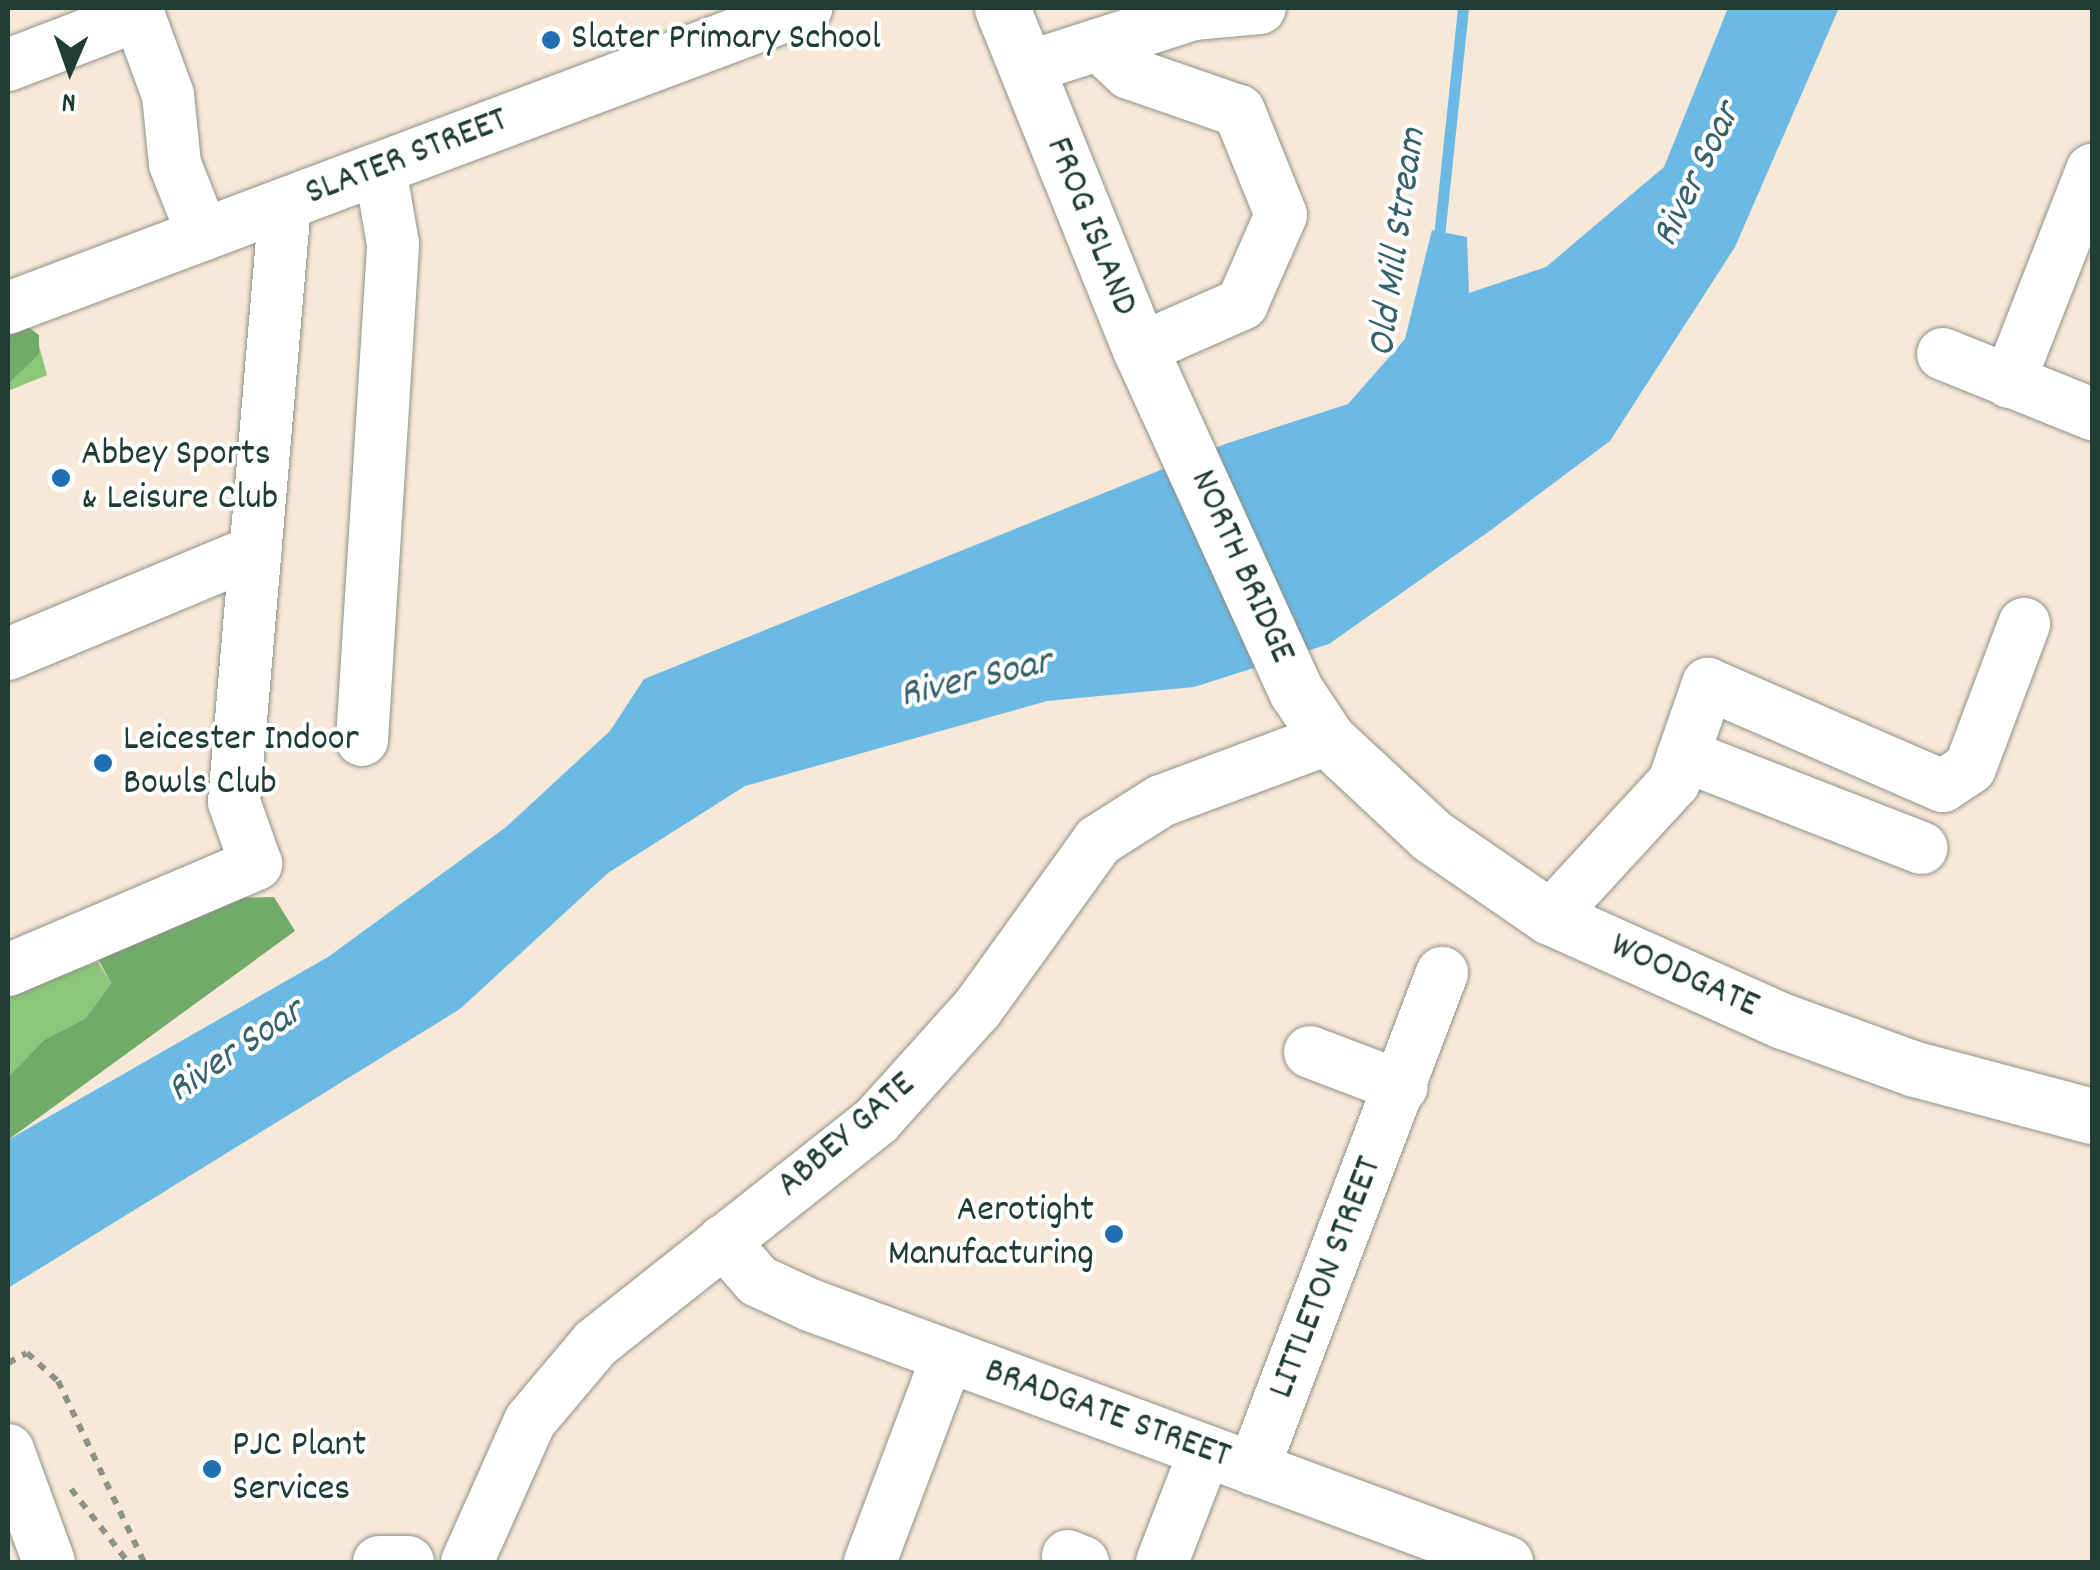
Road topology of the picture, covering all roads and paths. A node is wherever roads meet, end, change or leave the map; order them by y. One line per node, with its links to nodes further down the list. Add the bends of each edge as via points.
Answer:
1 (806, 8): 8 (street, SLATER STREET)
2 (1260, 8): 5 (street, via 1193,14)
3 (1015, 11): 7 (main road, FROG ISLAND)
4 (138, 12): 6 (street); 11 (street, via 168,95 175,164)
5 (1099, 45): 7 (street); 13 (street, via 1129,73 1239,111 1281,215 1242,304)
6 (8, 64)
7 (1026, 68): 13 (main road, FROG ISLAND)
8 (380, 169): 10 (street, SLATER STREET); 22 (street, via 393,244)
9 (2092, 170): 15 (street)
10 (284, 204): 11 (street, SLATER STREET); 18 (street)
11 (203, 235): 12 (street, SLATER STREET)
12 (8, 308)
13 (1140, 349): 17 (main road, FROG ISLAND)
14 (1943, 354): 15 (street)
15 (2009, 382): 16 (street)
16 (2092, 414)
17 (1186, 443): 21 (main road, NORTH BRIDGE, via 1296,691)
18 (255, 552): 20 (street); 26 (street, via 234,802 256,864)
19 (2024, 624): 23 (street, via 1970,768 1943,786 1708,684)
20 (8, 654)
21 (1328, 739): 25 (main road, WOODGATE, via 1432,836); 31 (street, ABBEY GATE, via 1161,801 1098,842 977,1009 877,1120)
22 (362, 740)
23 (1683, 755): 24 (street); 25 (street, via 1674,782)
24 (1922, 848)
25 (1550, 917): 30 (main road, WOODGATE, via 1783,1021 1915,1069)
26 (8, 970)
27 (1442, 973): 29 (street, LITTLETON STREET)
28 (1310, 1052): 29 (street)
29 (1402, 1088): 35 (street, LITTLETON STREET)
30 (2092, 1116)
31 (723, 1241): 32 (street, BRADGATE STREET, via 758,1281); 40 (street, ABBEY GATE, via 596,1343 530,1421)
32 (948, 1356): 35 (street, BRADGATE STREET); 41 (street)
33 (8, 1364): 37 (path, via 27,1353 58,1381)
34 (8, 1450): 36 (street)
35 (1229, 1460): 42 (street, LITTLETON STREET); 43 (street, BRADGATE STREET)
36 (48, 1562)
37 (144, 1562)
38 (380, 1562): 39 (street)
39 (408, 1562)
40 (466, 1562)
41 (870, 1562)
42 (1162, 1562)
43 (1506, 1562)

